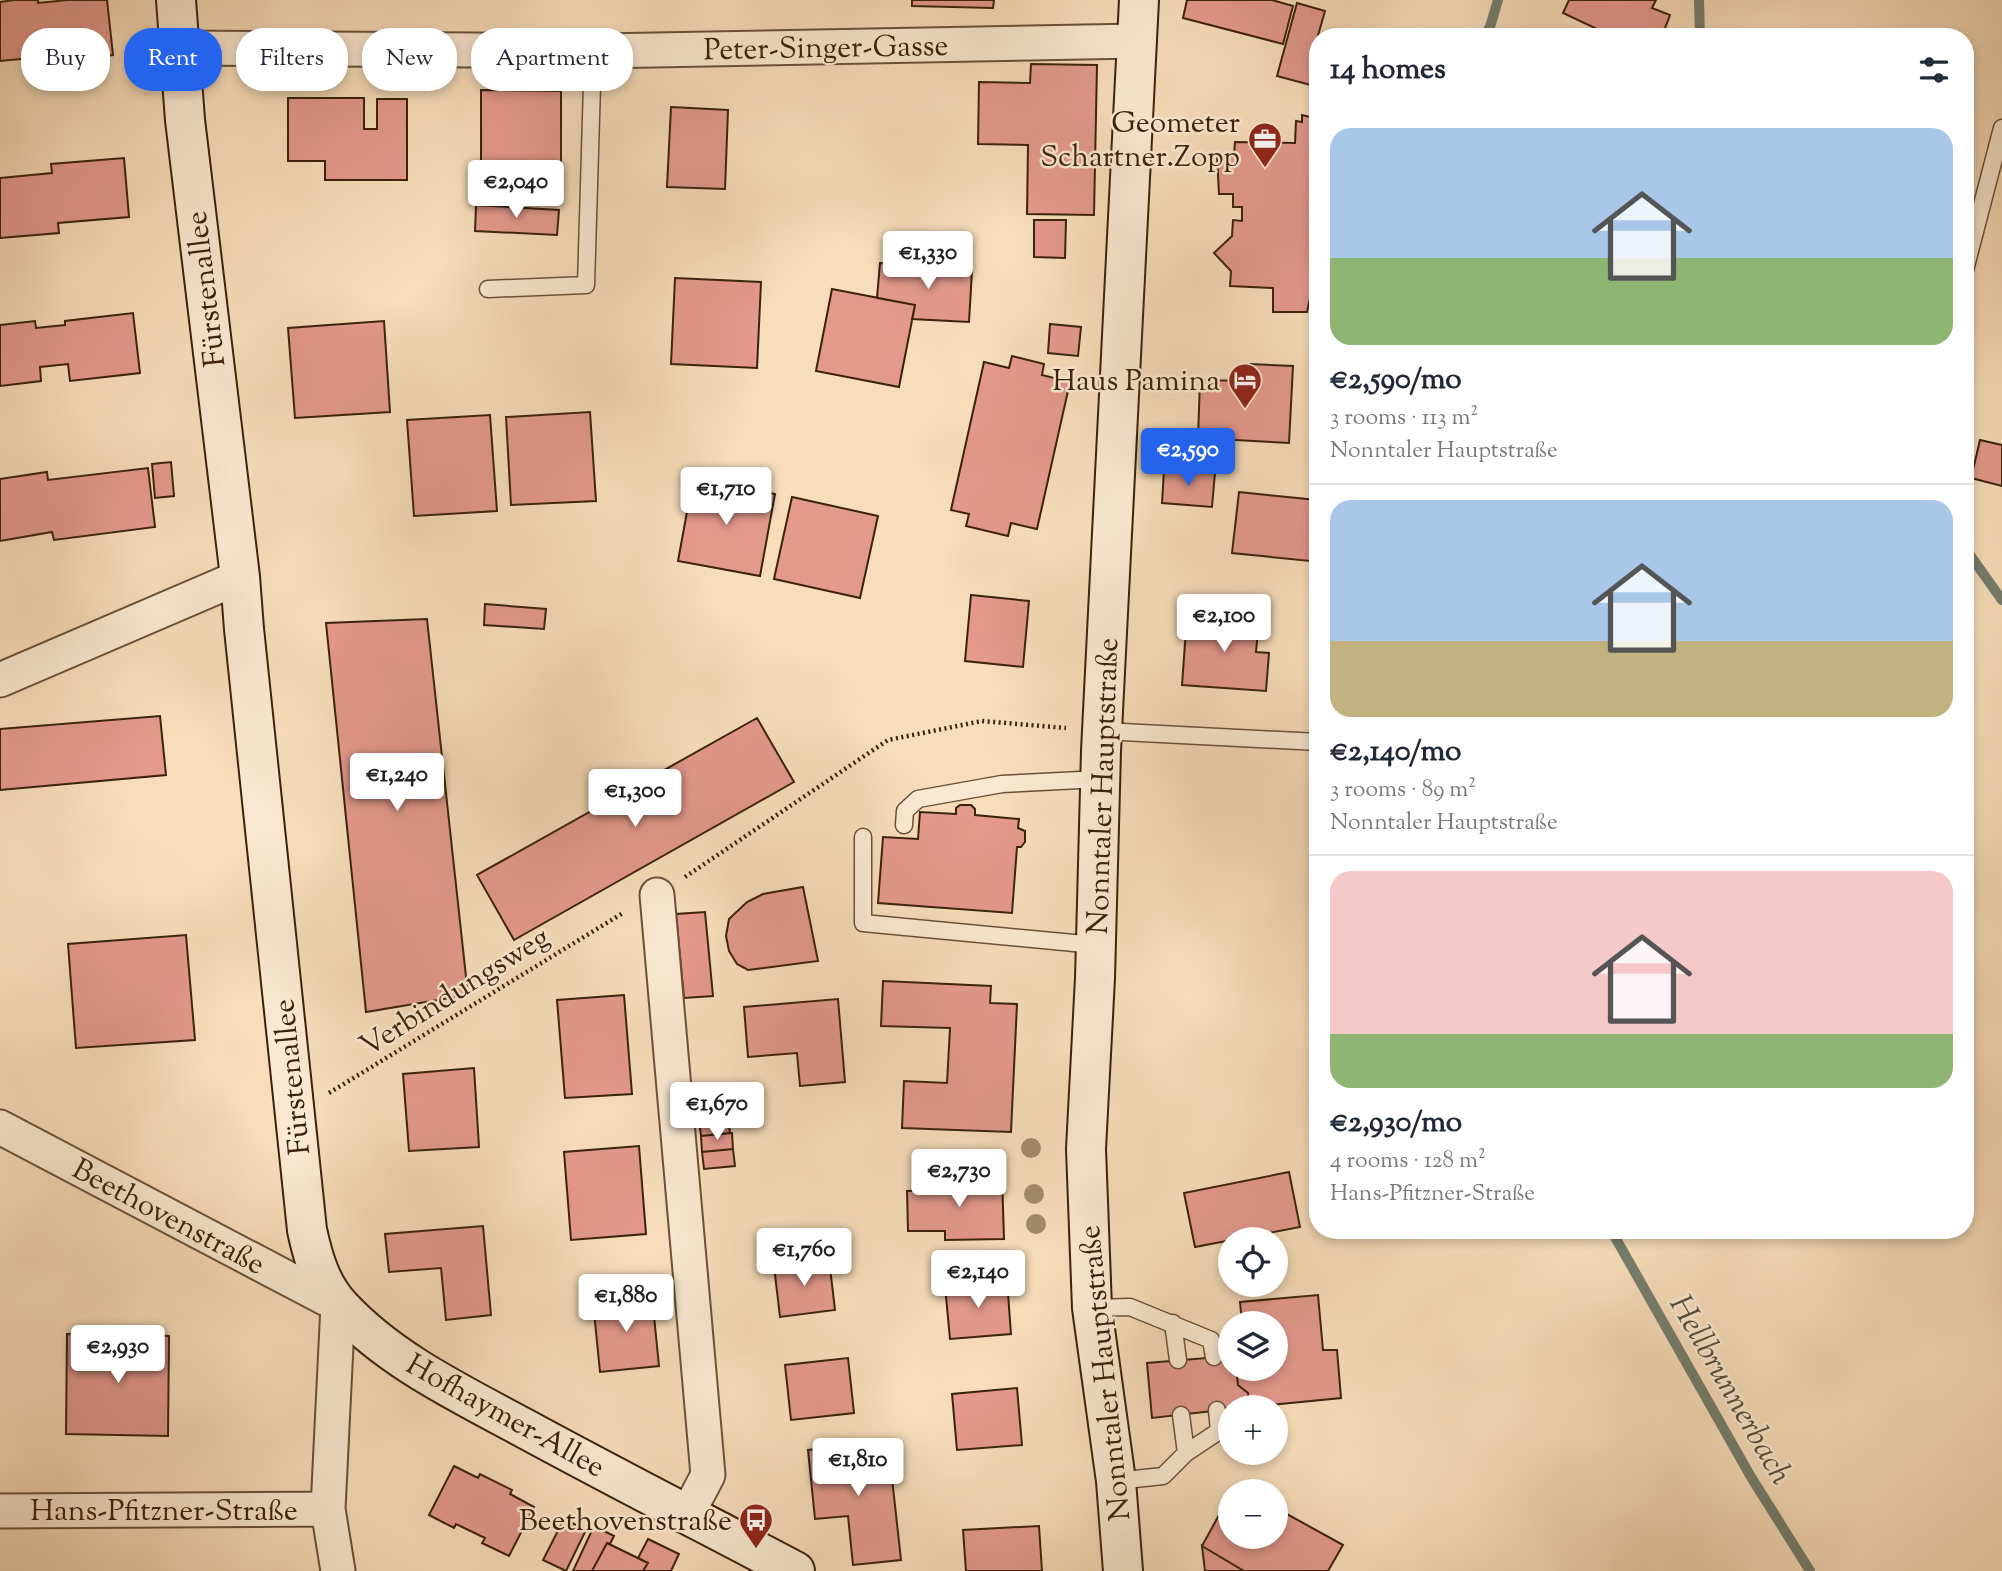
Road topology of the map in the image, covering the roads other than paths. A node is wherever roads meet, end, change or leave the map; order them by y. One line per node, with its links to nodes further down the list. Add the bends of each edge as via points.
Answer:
1 (176, 0): 3 (street, Fürstenallee)
2 (1139, 0): 4 (street, Nonntaler Hauptstraße)
3 (178, 28)
4 (1138, 41): 7 (street, Peter-Singer-Gasse); 15 (street, Nonntaler Hauptstraße)
5 (222, 48): 6 (street, Peter-Singer-Gasse)
6 (471, 50)
7 (633, 50)
8 (184, 91): 13 (street, Fürstenallee)
9 (592, 91): 12 (lane, via 586,285)
10 (2002, 128): 11 (lane)
11 (1974, 235)
12 (488, 289)
13 (240, 577): 14 (street); 23 (street, Fürstenallee, via 307,1230 321,1279)
14 (0, 680)
15 (1102, 731): 16 (lane); 17 (street, Nonntaler Hauptstraße)
16 (1309, 742)
17 (1100, 779): 18 (lane, via 1002,784 918,799 905,811); 21 (street, Nonntaler Hauptstraße)
18 (904, 825)
19 (863, 837): 21 (lane, via 863,923)
20 (657, 895): 34 (street, via 708,1475)
21 (1096, 945): 24 (street, Nonntaler Hauptstraße, via 1086,1149)
22 (0, 1127): 23 (street, Beethovenstraße)
23 (338, 1305): 32 (street); 34 (street, Hofhaymer-Allee, via 384,1345 449,1388)
24 (1092, 1308): 25 (lane, via 1130,1307); 31 (street, Nonntaler Hauptstraße)
25 (1173, 1323): 26 (lane, via 1211,1340); 27 (lane)
26 (1214, 1357)
27 (1178, 1360)
28 (1217, 1410): 30 (lane, via 1219,1431)
29 (1181, 1415): 30 (lane)
30 (1186, 1453): 31 (lane, via 1163,1476)
31 (1116, 1481): 37 (street, Nonntaler Hauptstraße)
32 (328, 1510): 33 (street, Hans-Pfitzner-Straße); 35 (street)
33 (0, 1511)
34 (687, 1515): 36 (street, Hofhaymer-Allee)
35 (338, 1571)
36 (795, 1571)
37 (1123, 1571)

